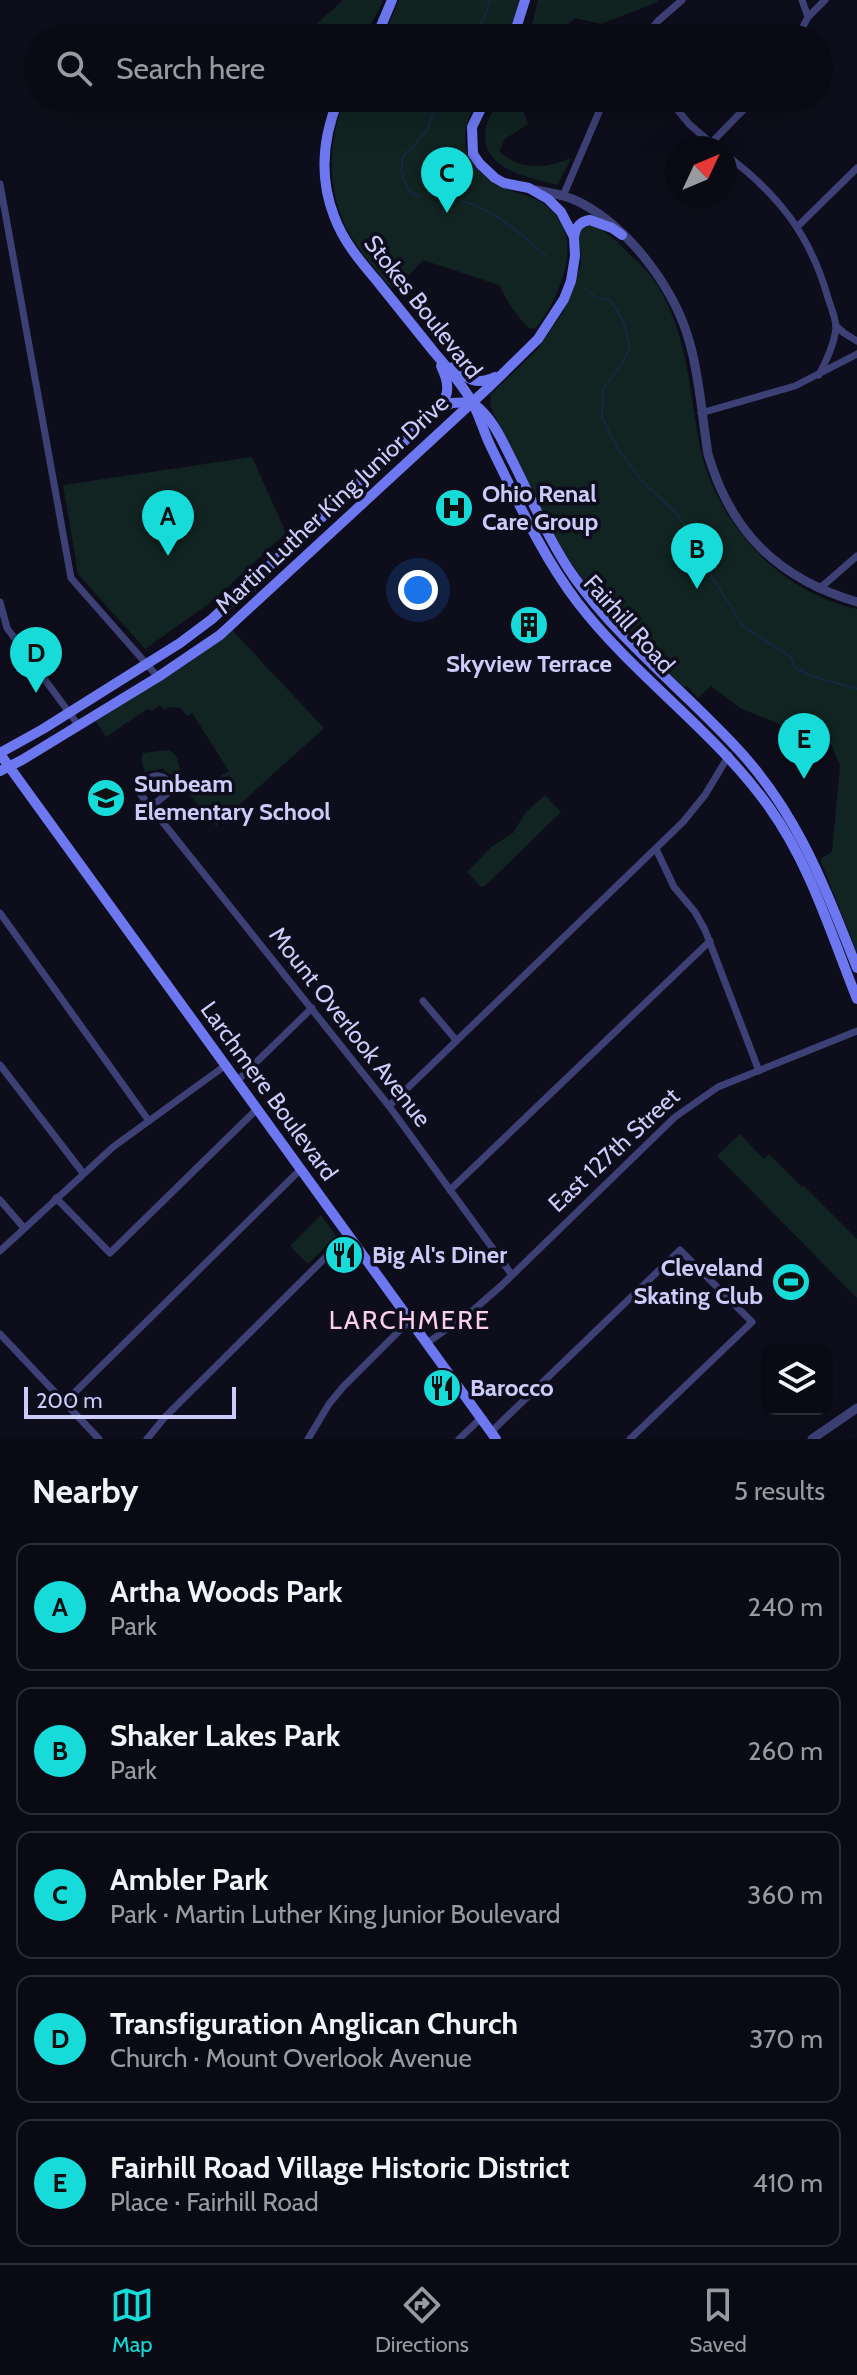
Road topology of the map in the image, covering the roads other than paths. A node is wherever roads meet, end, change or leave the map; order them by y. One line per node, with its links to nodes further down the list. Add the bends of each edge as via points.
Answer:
1 (392, 0): 7 (main road)
2 (525, 0): 8 (main road)
3 (682, 0): 9 (street)
4 (802, 0): 6 (street)
5 (825, 0): 6 (street)
6 (808, 17): 10 (street)
7 (382, 24)
8 (517, 24)
9 (655, 24)
10 (804, 24)
11 (334, 112): 28 (main road, Stokes Boulevard, via 325,146 325,183 333,215 353,253)
12 (479, 112): 21 (main road, via 472,127 473,154 495,178)
13 (599, 112): 22 (street)
14 (679, 112): 16 (street)
15 (743, 112): 17 (street)
16 (703, 136)
17 (723, 136)
18 (737, 164): 23 (street, via 771,192)
19 (857, 168): 23 (street)
20 (0, 184): 47 (street, via 71,578)
21 (529, 188): 22 (street); 25 (main road, via 561,212)
22 (563, 196): 24 (street, via 583,204)
23 (798, 226): 26 (street)
24 (622, 235): 25 (main road, via 590,220 578,225); 34 (street, via 651,266 676,305 691,345)
25 (574, 237): 30 (main road, via 573,270 564,299 538,339)
26 (836, 326): 27 (street); 31 (street)
27 (857, 341)
28 (436, 353): 30 (main road, via 472,381 481,383); 32 (main road, Stokes Boulevard); 33 (main road, via 448,391)
29 (857, 354): 31 (street)
30 (504, 372): 32 (main road)
31 (819, 375): 34 (street)
32 (472, 402): 33 (main road, Martin Luther King Junior Drive); 36 (main road, Martin Luther King Junior Drive); 37 (main road, Fairhill Road, via 494,425); 38 (main road, Fairhill Road)
33 (438, 410): 35 (main road, Martin Luther King Junior Drive)
34 (701, 413): 42 (street, via 717,484 738,521 774,561)
35 (375, 469): 36 (street); 41 (main road, Martin Luther King Junior Drive)
36 (386, 481): 43 (main road, Martin Luther King Junior Drive)
37 (544, 523): 38 (main road); 39 (main road, Fairhill Road)
38 (533, 529): 39 (main road, Fairhill Road)
39 (550, 548): 46 (main road, Fairhill Road, via 579,603)
40 (857, 556): 42 (street)
41 (256, 579): 43 (street); 47 (main road, Martin Luther King Junior Drive, via 204,625)
42 (819, 589): 45 (street)
43 (268, 592): 48 (main road, Martin Luther King Junior Drive, via 208,644)
44 (0, 602): 49 (street, via 7,628)
45 (857, 602)
46 (604, 624): 51 (main road, Fairhill Road); 53 (main road, Fairhill Road)
47 (146, 664): 48 (street); 49 (main road, Martin Luther King Junior Drive)
48 (158, 677): 50 (main road, Martin Luther King Junior Drive)
49 (69, 712): 50 (street); 52 (main road, Martin Luther King Junior Drive)
50 (79, 726): 54 (main road, Martin Luther King Junior Drive)
51 (735, 746): 53 (street); 56 (main road, Fairhill Road)
52 (0, 753): 54 (main road, Larchmere Boulevard)
53 (728, 756): 56 (main road, Fairhill Road); 57 (street, via 698,805)
54 (5, 769): 67 (main road, Larchmere Boulevard)
55 (150, 808): 55 (street, via 170,791 162,776 150,777 140,786); 63 (street, Mount Overlook Avenue)
56 (781, 814): 60 (main road, Fairhill Road, via 815,862); 61 (main road, Fairhill Road)
57 (656, 849): 59 (street); 65 (street)
58 (0, 913): 72 (street)
59 (710, 941): 68 (street); 75 (street)
60 (857, 968)
61 (857, 999)
62 (423, 1001): 65 (street)
63 (312, 1008): 69 (street); 70 (street, Mount Overlook Avenue)
64 (857, 1031): 68 (street, East 127th Street)
65 (456, 1040): 70 (street)
66 (0, 1065): 74 (street)
67 (226, 1065): 69 (main road, Larchmere Boulevard); 72 (street)
68 (759, 1071): 81 (street, East 127th Street, via 718,1087 675,1117)
69 (237, 1081): 71 (main road, Larchmere Boulevard)
70 (389, 1106): 75 (street, Mount Overlook Avenue)
71 (257, 1109): 73 (main road, Larchmere Boulevard); 76 (street, via 110,1253)
72 (149, 1121): 74 (street)
73 (301, 1169): 79 (main road, Larchmere Boulevard); 85 (street)
74 (83, 1173): 76 (street)
75 (450, 1190): 81 (street, Mount Overlook Avenue)
76 (56, 1198): 78 (street)
77 (0, 1200): 78 (street)
78 (24, 1228): 80 (street)
79 (348, 1235): 82 (main road, Larchmere Boulevard); 90 (street)
80 (0, 1251)
81 (512, 1275): 84 (street, East 127th Street)
82 (410, 1320): 84 (main road, Larchmere Boulevard); 91 (street, via 343,1387)
83 (0, 1334): 85 (street)
84 (427, 1343): 87 (main road, Larchmere Boulevard)
85 (65, 1402): 89 (street)
86 (857, 1408): 94 (street)
87 (481, 1418): 88 (main road, Larchmere Boulevard); 92 (street)
88 (493, 1435): 93 (street, via 680,1250 752,1322)
89 (99, 1439)
90 (147, 1439)
91 (308, 1439)
92 (459, 1439)
93 (630, 1439)
94 (812, 1439)

